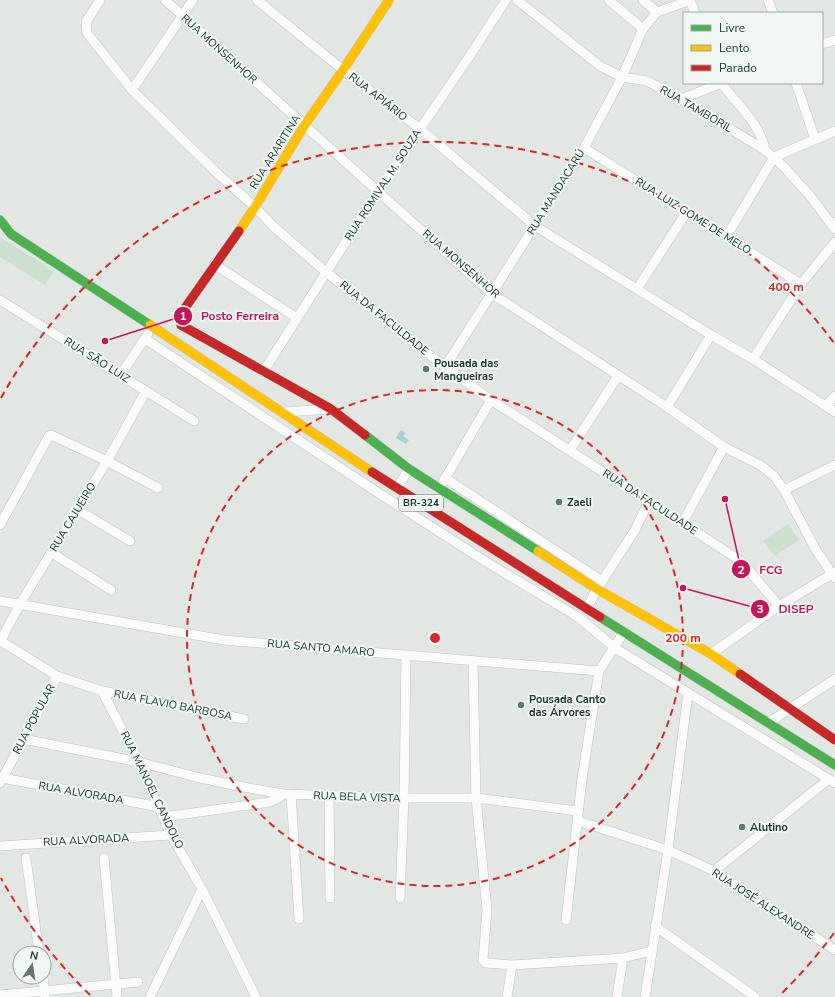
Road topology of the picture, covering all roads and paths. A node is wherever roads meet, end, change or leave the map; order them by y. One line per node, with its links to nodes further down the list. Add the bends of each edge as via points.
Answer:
1 (100, 0): 24 (street, RUA DA FACULDADE, via 86,22 87,33)
2 (165, 0): 15 (street, RUA MONSENHOR)
3 (193, 0): 15 (street)
4 (257, 0): 19 (street, RUA APIÁRIO)
5 (389, 0): 19 (main road, RUA ARARITINA)
6 (506, 0): 27 (street, RUA ROMIVAL M. SOUZA)
7 (517, 0): 20 (street, RUA TAMBORIL, via 600,66)
8 (609, 0): 16 (street)
9 (643, 0): 12 (street)
10 (690, 0): 12 (street); 13 (street)
11 (768, 0): 14 (street)
12 (657, 12): 16 (street, RUA MANDACARÚ)
13 (695, 12)
14 (773, 12)
15 (182, 15): 24 (street); 26 (street, RUA MONSENHOR)
16 (643, 29): 20 (street, RUA MANDACARÚ)
17 (835, 40): 18 (street)
18 (823, 44)
19 (343, 70): 26 (main road, RUA ARARITINA); 27 (street, RUA APIÁRIO)
20 (622, 77): 25 (street, RUA TAMBORIL, via 647,81); 30 (street, RUA MANDACARÚ)
21 (719, 84): 25 (street)
22 (722, 84): 31 (street, RUA TAMBORIL, via 758,130 764,141)
23 (796, 84): 29 (street)
24 (132, 90): 34 (street, RUA DA FACULDADE)
25 (681, 100): 31 (street, RUA TAMBORIL)
26 (304, 126): 33 (street, RUA MONSENHOR); 34 (main road, RUA ARARITINA)
27 (419, 128): 33 (street, RUA ROMIVAL M. SOUZA); 37 (street, RUA APIÁRIO)
28 (835, 132): 29 (street)
29 (815, 139): 32 (street)
30 (584, 148): 35 (street, RUA LUIZ GOME DE MELO); 37 (street, RUA MANDACARÚ)
31 (765, 150): 32 (street, RUA TAMBORIL)
32 (774, 157): 38 (street, RUA TAMBORIL); 41 (street)
33 (378, 191): 44 (street, RUA ROMIVAL M. SOUZA); 47 (street, RUA MONSENHOR)
34 (255, 207): 43 (main road, RUA ARARITINA); 44 (street, RUA DA FACULDADE)
35 (686, 213): 41 (street, RUA LUIZ GOME DE MELO); 46 (street)
36 (0, 220): 40 (main road)
37 (535, 226): 46 (street, RUA APIÁRIO); 47 (street, RUA MANDACARÚ)
38 (835, 228)
39 (0, 230): 40 (main road)
40 (11, 234): 50 (main road, BR-324)
41 (726, 237): 45 (street, RUA LUIZ GOME DE MELO)
42 (835, 242): 45 (street)
43 (214, 264): 49 (street); 55 (main road, RUA ARARITINA, via 180,315 180,325)
44 (326, 272): 49 (street, RUA ROMIVAL M. SOUZA); 54 (street, RUA DA FACULDADE)
45 (801, 284): 53 (street)
46 (637, 289): 51 (street, RUA APIÁRIO)
47 (491, 293): 54 (street, RUA MANDACARÚ); 57 (street, RUA MONSENHOR)
48 (0, 300): 56 (street, RUA SÃO LUIZ)
49 (297, 318): 55 (street, RUA ROMIVAL M. SOUZA)
50 (153, 327): 52 (street); 64 (main road, BR-324)
51 (711, 335): 53 (street, RUA APIÁRIO); 62 (street)
52 (144, 339): 56 (street); 94 (street, via 488,563 573,614)
53 (753, 359): 61 (street, RUA APIÁRIO)
54 (445, 367): 60 (street, RUA DA FACULDADE)
55 (263, 372): 63 (main road)
56 (121, 374): 58 (street, RUA SÃO LUIZ)
57 (618, 376): 62 (street, RUA MONSENHOR); 68 (street)
58 (146, 391): 66 (street, RUA SÃO LUIZ); 69 (street, RUA CAJUEIRO)
59 (835, 396): 61 (street)
60 (491, 400): 68 (street, RUA DA FACULDADE); 72 (street)
61 (826, 406): 65 (street, RUA APIÁRIO)
62 (668, 407): 67 (street, RUA MONSENHOR)
63 (331, 409): 64 (street); 71 (main road)
64 (284, 412): 74 (main road, BR-324)
65 (835, 412)
66 (194, 421)
67 (724, 447): 76 (street, RUA MONSENHOR, via 760,465 774,476); 81 (street)
68 (570, 450): 77 (street, RUA DA FACULDADE)
69 (107, 461): 73 (street); 79 (street, via 55,436 49,436); 80 (street, RUA CAJUEIRO)
70 (835, 465): 76 (street)
71 (409, 469): 74 (street); 75 (main road)
72 (445, 478): 75 (street); 86 (street)
73 (158, 488)
74 (397, 488): 91 (main road, BR-324)
75 (439, 489): 86 (main road)
76 (784, 490): 85 (street, RUA MONSENHOR, via 816,550)
77 (649, 501): 81 (street, RUA DA FACULDADE); 86 (street, via 635,530)
78 (0, 504): 79 (street)
79 (8, 509): 82 (street)
80 (78, 510): 83 (street); 84 (street, RUA CAJUEIRO)
81 (683, 522): 90 (street, RUA DA FACULDADE, via 741,561)
82 (0, 525)
83 (130, 541)
84 (52, 553): 87 (street); 89 (street, RUA CAJUEIRO)
85 (834, 575): 90 (street)
86 (600, 585): 91 (street); 95 (main road)
87 (111, 590)
88 (0, 601): 89 (street, RUA SANTO AMARO)
89 (20, 604): 93 (street, RUA CAJUEIRO); 96 (street, RUA SANTO AMARO, via 224,640)
90 (779, 606): 95 (street)
91 (587, 608): 92 (main road, BR-324)
92 (624, 632): 94 (street); 105 (main road, BR-324)
93 (0, 642): 99 (street, RUA FLAVIO BARBOSA)
94 (614, 648): 98 (street); 102 (street)
95 (711, 654): 103 (main road)
96 (406, 655): 97 (street, RUA SANTO AMARO); 114 (street)
97 (473, 661): 98 (street, RUA SANTO AMARO); 115 (street)
98 (599, 671): 117 (street)
99 (57, 676): 101 (street, RUA FLAVIO BARBOSA); 106 (street, RUA POPULAR)
100 (835, 679): 103 (street)
101 (102, 691): 104 (street, RUA FLAVIO BARBOSA); 108 (street, RUA MANOEL CANDOLO)
102 (688, 693): 111 (street); 122 (street)
103 (790, 709): 105 (street); 107 (main road)
104 (244, 719)
105 (768, 723): 109 (main road, BR-324)
106 (23, 739): 108 (street, RUA BELA VISTA); 110 (street, RUA POPULAR)
107 (835, 740)
108 (139, 762): 112 (street, RUA BELA VISTA, via 242,788); 116 (street, RUA MANOEL CANDOLO)
109 (835, 765)
110 (1, 780): 116 (street, RUA ALVORADA)
111 (832, 781): 125 (street)
112 (286, 794): 113 (street, RUA BELA VISTA); 118 (street, via 270,802); 129 (street)
113 (329, 795): 114 (street, RUA BELA VISTA); 127 (street)
114 (404, 798): 115 (street, RUA BELA VISTA); 128 (street)
115 (476, 798): 117 (street, RUA BELA VISTA); 136 (street, via 487,910 483,960 486,963)
116 (160, 807): 118 (street, RUA MANOEL CANDOLO)
117 (578, 811): 119 (street)
118 (164, 817): 120 (street, RUA MANOEL CANDOLO)
119 (578, 821): 122 (street, RUA JOSÉ ALEXANDRE); 130 (street)
120 (171, 834): 121 (street, RUA ALVORADA); 126 (street, RUA MANOEL CANDOLO)
121 (0, 846)
122 (668, 850): 125 (street, RUA JOSÉ ALEXANDRE); 131 (street)
123 (26, 858): 132 (street)
124 (104, 858): 138 (street)
125 (714, 871): 133 (street, RUA JOSÉ ALEXANDRE)
126 (202, 888): 142 (street); 143 (street, RUA MANOEL CANDOLO)
127 (330, 898)
128 (400, 898)
129 (299, 919)
130 (566, 920)
131 (655, 926): 134 (street); 147 (street)
132 (38, 945)
133 (835, 950)
134 (651, 951): 135 (street); 146 (street)
135 (623, 958): 136 (street); 145 (street)
136 (512, 965): 144 (street)
137 (138, 982): 138 (street)
138 (115, 983): 139 (street); 141 (street)
139 (45, 994): 140 (street)
140 (0, 996)
141 (117, 997)
142 (150, 997)
143 (256, 997)
144 (507, 997)
145 (617, 997)
146 (645, 997)
147 (755, 997)

